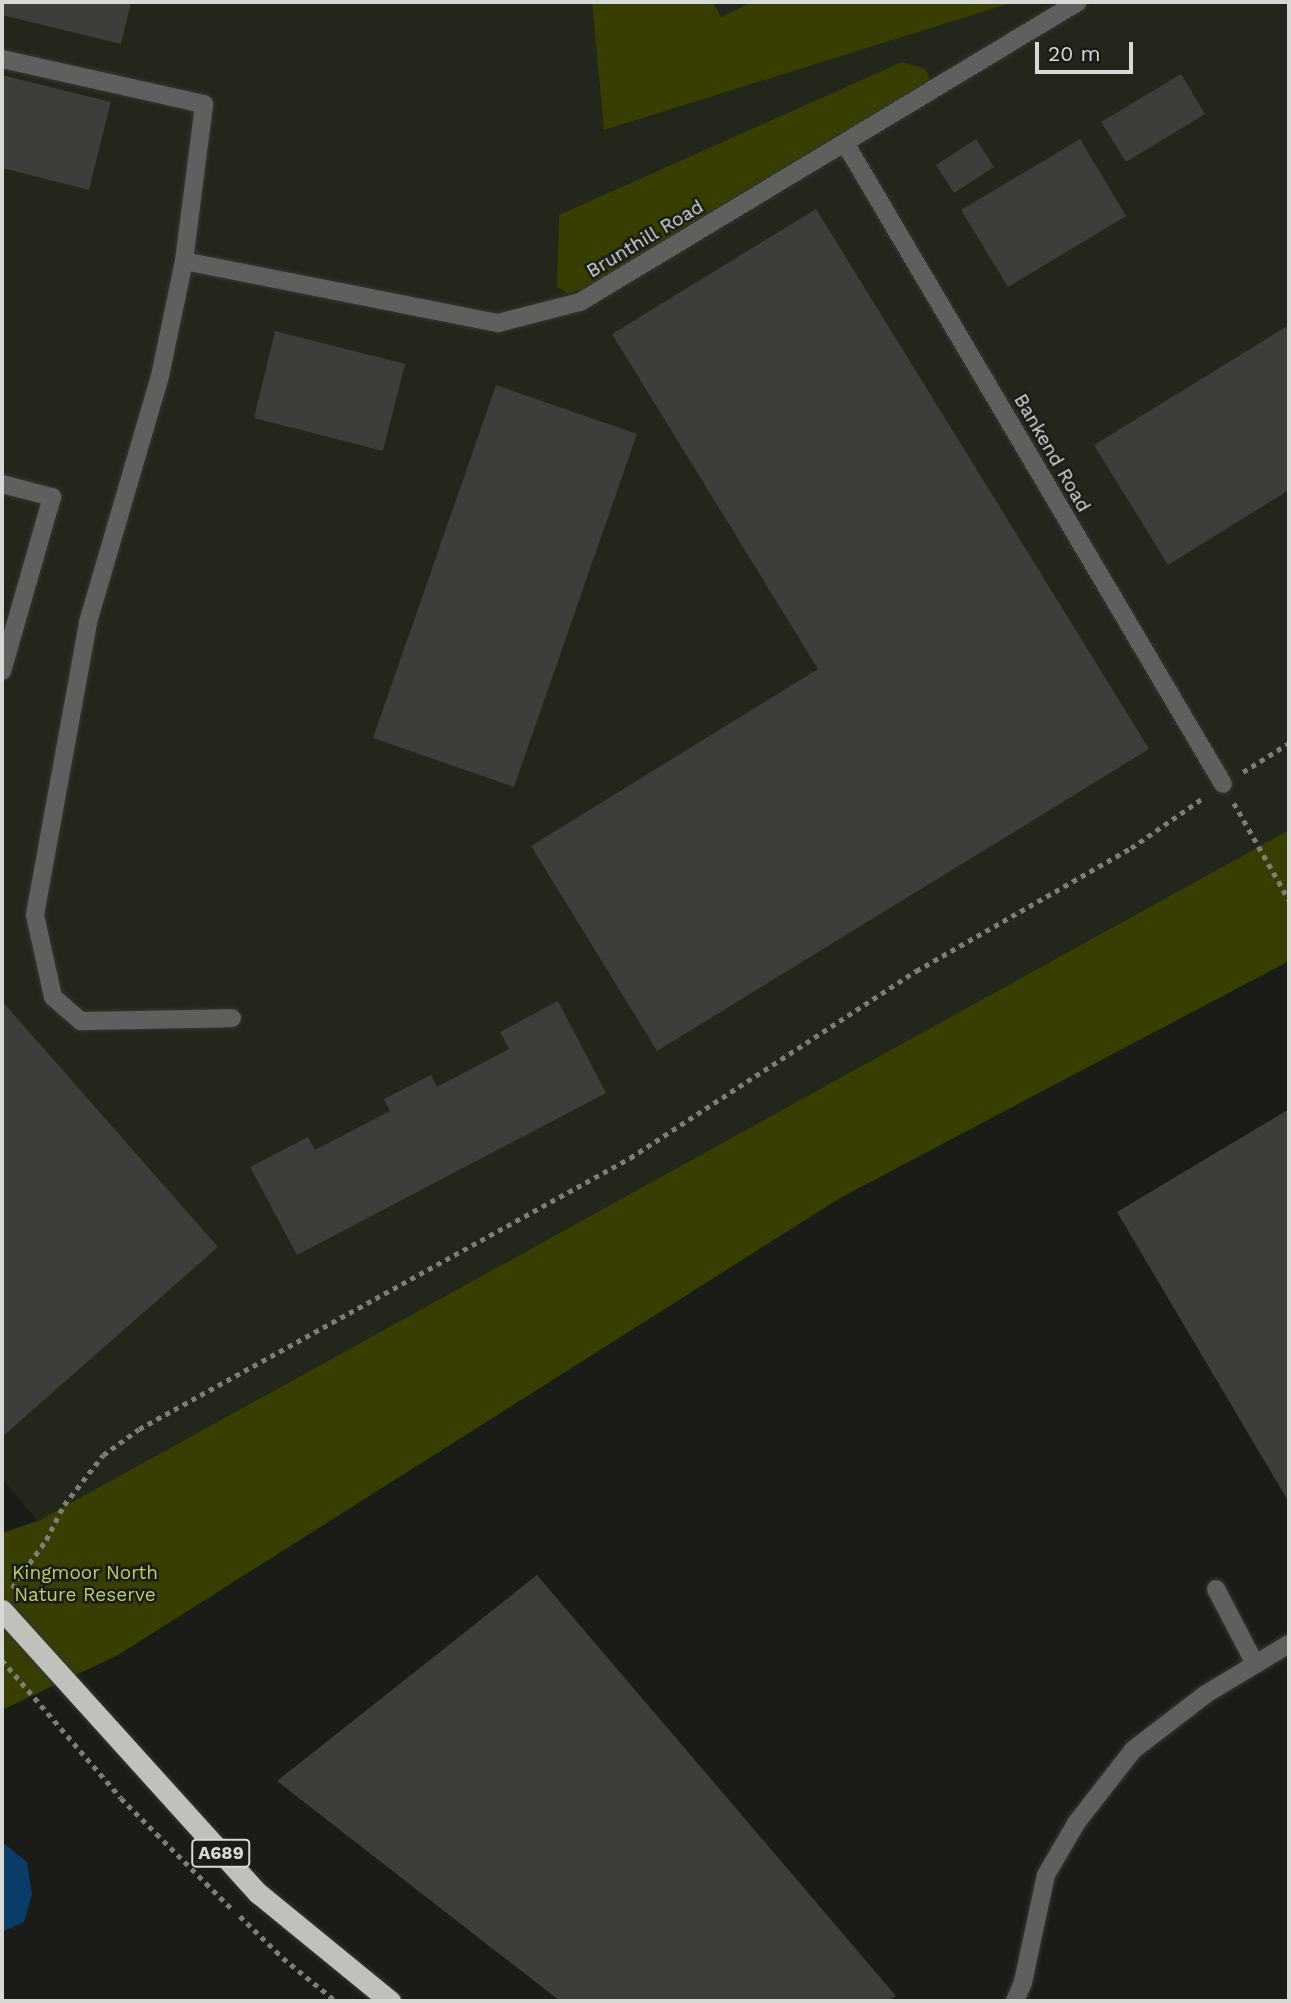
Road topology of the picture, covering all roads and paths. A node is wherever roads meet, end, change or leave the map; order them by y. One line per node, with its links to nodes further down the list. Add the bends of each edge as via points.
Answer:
1 (1078, 2): 3 (street, Brunthill Road)
2 (2, 59): 4 (street, via 204,104)
3 (845, 143): 4 (street, Brunthill Road, via 580,302 498,323); 8 (street, Bankend Road)
4 (184, 261): 10 (street, via 160,376 88,624 35,915 54,997 81,1021)
5 (2, 484): 6 (street, via 52,497)
6 (2, 671)
7 (1289, 743): 8 (path)
8 (1223, 784): 9 (path); 12 (path, via 1131,848 916,971 630,1158 139,1429 103,1455 64,1505 46,1540)
9 (1289, 900)
10 (232, 1017)
11 (1216, 1589): 16 (street)
12 (10, 1590)
13 (2, 1610): 19 (highway, A689, via 258,1893)
14 (1289, 1644): 16 (street)
15 (2, 1660): 18 (path, via 175,1854 283,1958)
16 (1255, 1664): 17 (street, via 1206,1694 1133,1750 1077,1822 1046,1875)
17 (1023, 1982): 20 (street); 21 (street)
18 (336, 2001)
19 (390, 2001)
20 (1015, 2001)
21 (1028, 2001)

